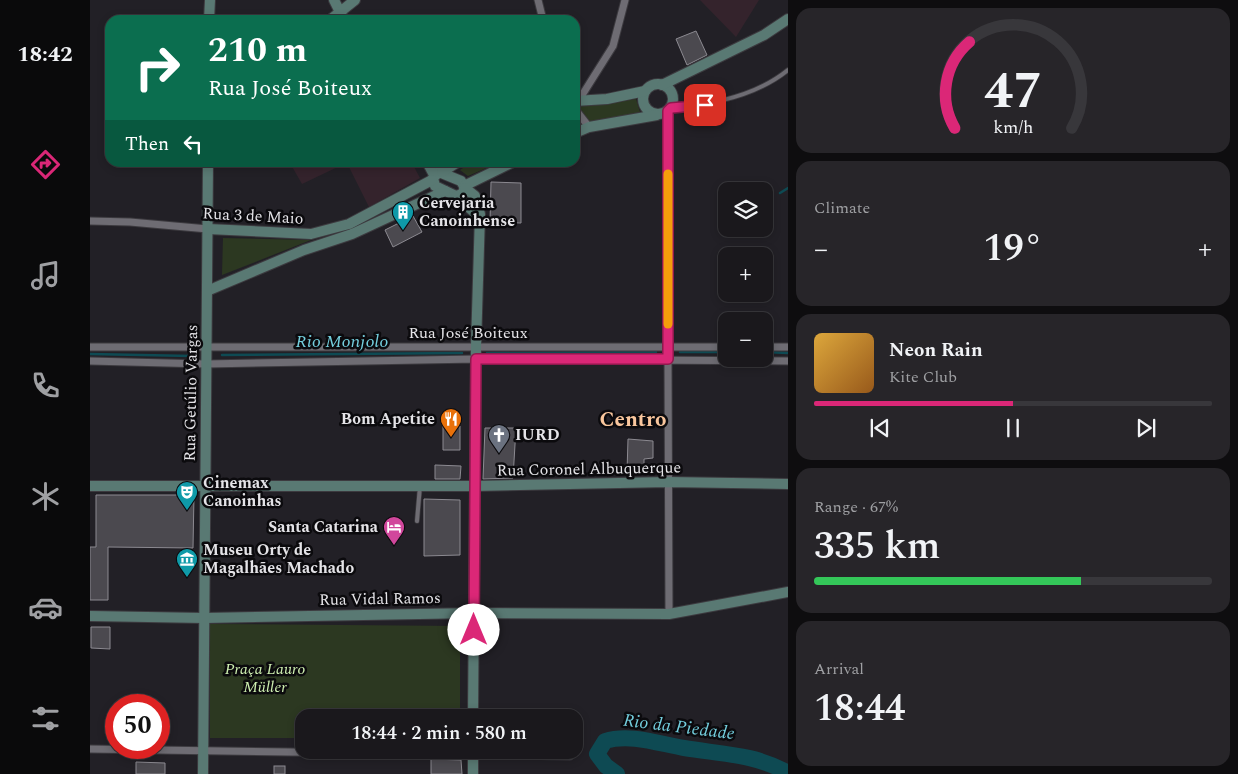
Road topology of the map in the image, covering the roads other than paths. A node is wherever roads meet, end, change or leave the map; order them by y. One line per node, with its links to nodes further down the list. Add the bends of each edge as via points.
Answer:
1 (210, 0): 6 (street)
2 (334, 0): 7 (street)
3 (355, 0): 8 (street)
4 (538, 0): 9 (street)
5 (625, 0): 14 (street, via 613,46)
6 (209, 15)
7 (342, 15)
8 (343, 15)
9 (542, 15)
10 (788, 19): 12 (street, via 764,35)
11 (788, 70): 16 (lane, via 777,80 749,91 705,105)
12 (662, 85): 13 (street, via 656,84); 16 (street, via 673,97)
13 (645, 91): 15 (street); 18 (street, via 646,109)
14 (580, 98)
15 (580, 103)
16 (669, 109): 18 (street); 38 (street)
17 (580, 111): 19 (street)
18 (657, 114): 19 (street)
19 (590, 127): 20 (street)
20 (580, 131)
21 (208, 167): 33 (street, Rua Getúlio Vargas)
22 (430, 167): 25 (street)
23 (450, 167): 25 (street, Rua 3 de Maio)
24 (503, 167): 26 (street)
25 (436, 176): 26 (street, via 461,181); 27 (street, via 435,186); 29 (street, Rua 3 de Maio)
26 (465, 187): 28 (street, via 462,194); 32 (street, via 476,196 480,206)
27 (445, 191): 28 (street); 30 (street, Rua 3 de Maio)
28 (456, 196): 32 (street, via 474,212)
29 (399, 198): 30 (street); 34 (street, Rua 3 de Maio, via 349,224)
30 (406, 210): 35 (street, Rua 3 de Maio)
31 (90, 221): 33 (street, Rua 3 de Maio)
32 (478, 226): 37 (street)
33 (208, 229): 34 (street, Rua 3 de Maio); 36 (street, Rua Getúlio Vargas)
34 (311, 234): 35 (street)
35 (312, 248): 36 (street, Rua 3 de Maio)
36 (207, 290): 43 (street, Rua Getúlio Vargas)
37 (476, 346): 38 (street, Rua José Boiteux); 43 (street, Rua José Boiteux); 44 (street)
38 (668, 346): 40 (street, Rua José Boiteux); 45 (street)
39 (90, 347): 43 (street, Rua José Boiteux)
40 (718, 347)
41 (773, 347): 42 (street)
42 (788, 347)
43 (206, 348): 48 (street, Rua Getúlio Vargas)
44 (476, 359): 45 (street, Rua José Boiteux); 48 (street, Rua José Boiteux); 54 (street)
45 (668, 359): 47 (street, Rua José Boiteux); 49 (street)
46 (90, 361): 48 (street, Rua José Boiteux)
47 (788, 361)
48 (206, 364): 52 (street, Rua Getúlio Vargas)
49 (668, 482): 50 (street, Rua Coronel Albuquerque); 54 (street, Rua Coronel Albuquerque); 58 (street)
50 (788, 484)
51 (90, 486): 52 (street, Rua Coronel Albuquerque)
52 (205, 486): 53 (street, Rua Coronel Albuquerque); 60 (street, Rua Getúlio Vargas)
53 (420, 486): 54 (street, Rua Coronel Albuquerque); 55 (lane)
54 (475, 486): 57 (street)
55 (417, 521)
56 (788, 592): 58 (street, Rua Vidal Ramos)
57 (474, 612): 58 (street, Rua Vidal Ramos); 60 (street, Rua Vidal Ramos); 61 (street)
58 (669, 614)
59 (90, 616): 60 (street, Rua Vidal Ramos)
60 (204, 618): 63 (street, Rua Getúlio Vargas)
61 (474, 709)
62 (90, 749): 63 (street)
63 (203, 750): 64 (street); 66 (street, Rua Getúlio Vargas)
64 (295, 751)
65 (473, 759): 67 (street)
66 (203, 774)
67 (473, 774)

